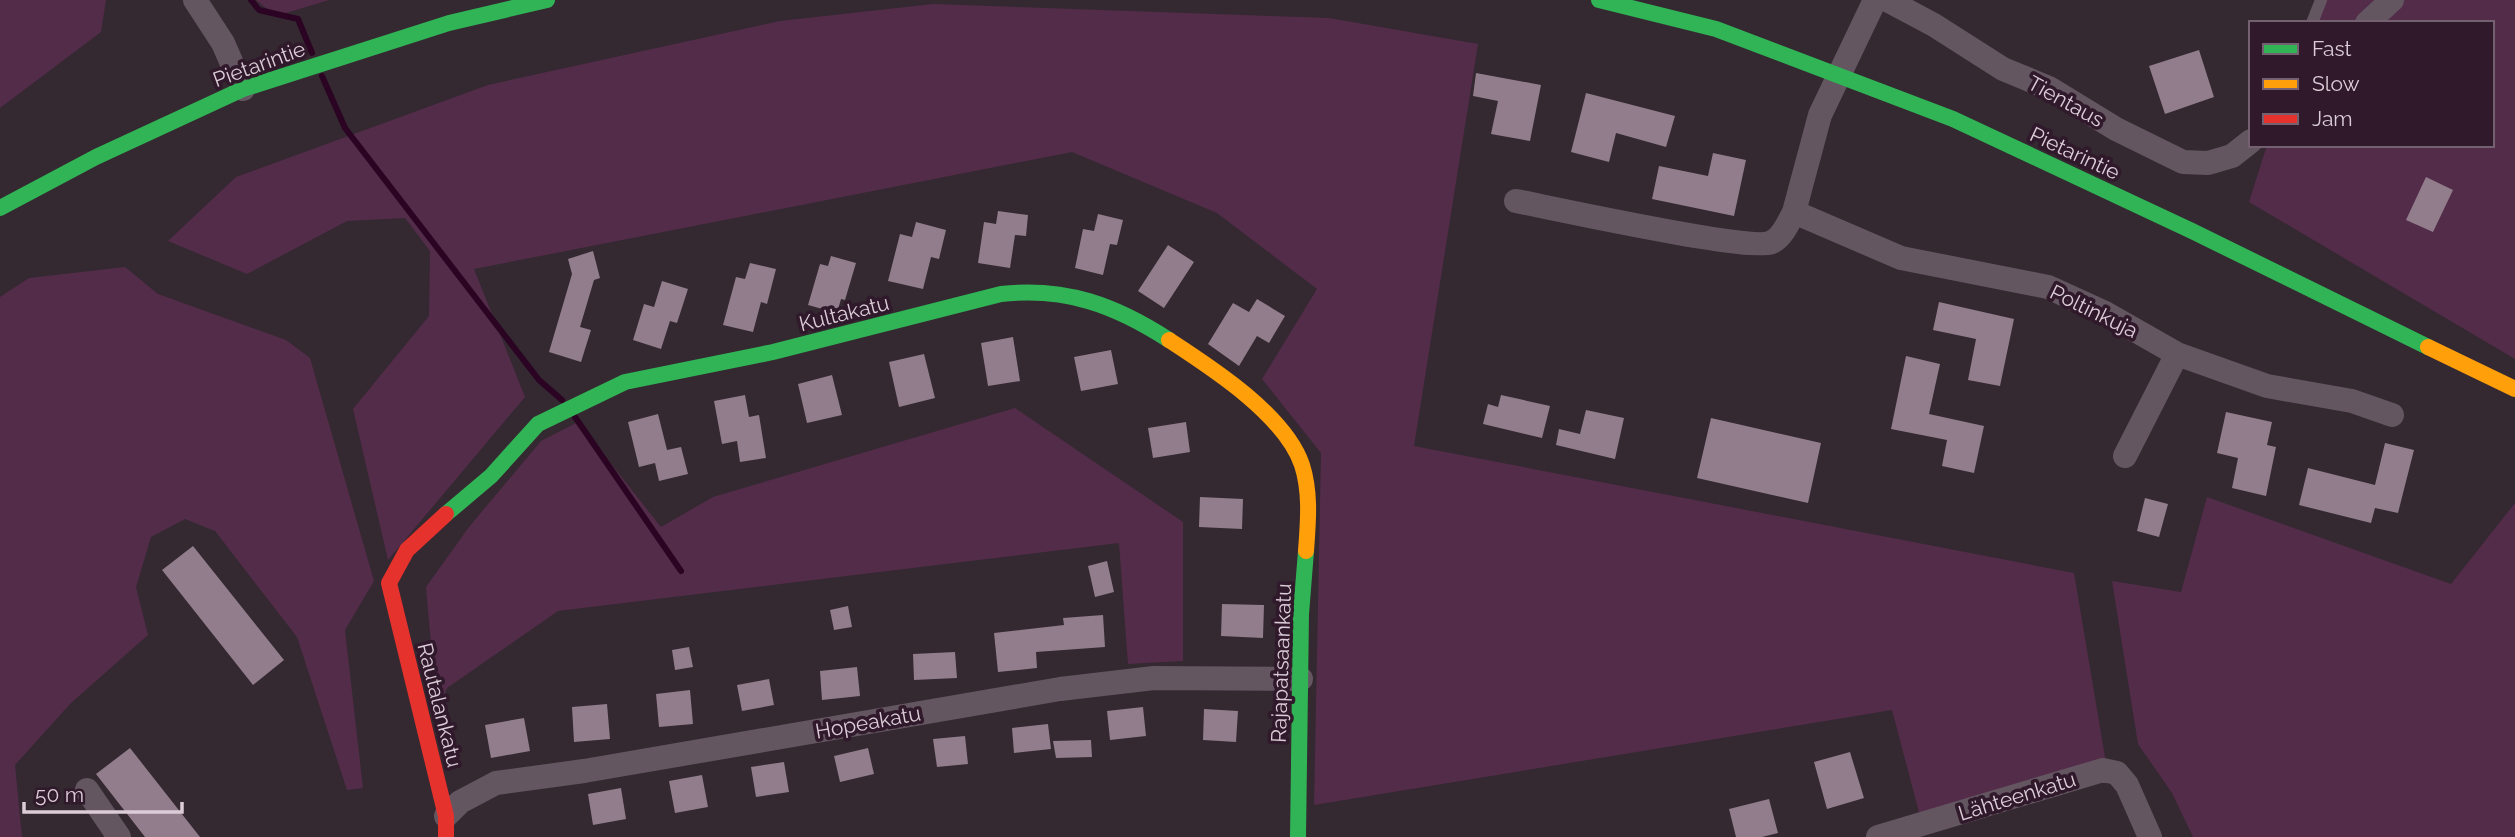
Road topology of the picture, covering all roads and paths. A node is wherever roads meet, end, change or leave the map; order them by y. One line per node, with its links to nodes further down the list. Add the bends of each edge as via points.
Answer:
1 (195, 0): 11 (street, via 223,43)
2 (547, 0): 11 (street, Pietarintie, via 449,23)
3 (1599, 0): 10 (street, Pietarintie, via 1716,29)
4 (1875, 0): 10 (street)
5 (1887, 0): 12 (street, Tientaus, via 2003,69 2049,88 2116,130 2183,162 2208,163 2232,156)
6 (2322, 0): 8 (lane)
7 (2392, 0): 9 (street)
8 (2313, 21)
9 (2369, 21)
10 (1838, 74): 15 (street, via 1820,115); 17 (street, Pietarintie, via 1953,119)
11 (243, 89): 14 (street, Pietarintie, via 96,157)
12 (2249, 143)
13 (1516, 201): 15 (street, via 1759,244 1773,242)
14 (0, 208)
15 (1794, 212): 16 (street, Poltinkuja, via 1901,258 2048,287)
16 (2177, 354): 18 (street, Poltinkuja, via 2267,386 2352,401); 19 (street)
17 (2515, 389)
18 (2392, 415)
19 (2125, 456)
20 (1307, 490): 21 (street, Kultakatu, via 1295,449 1283,431 1264,411 1175,343 1138,320 1099,304 1053,293 1001,294 773,352 625,382 538,424 491,476 407,550); 22 (street, Rajapatsaankatu)
21 (389, 583): 24 (street, Rautalankatu)
22 (1301, 679): 24 (street, Hopeakatu, via 1154,678 1060,689 496,783 460,802); 26 (street, Rajapatsaankatu)
23 (87, 790): 25 (street)
24 (446, 826)
25 (119, 837)
26 (1298, 837)
27 (1878, 837): 28 (street, Lähteenkatu, via 2103,770 2117,773 2127,785)
28 (2150, 837)

